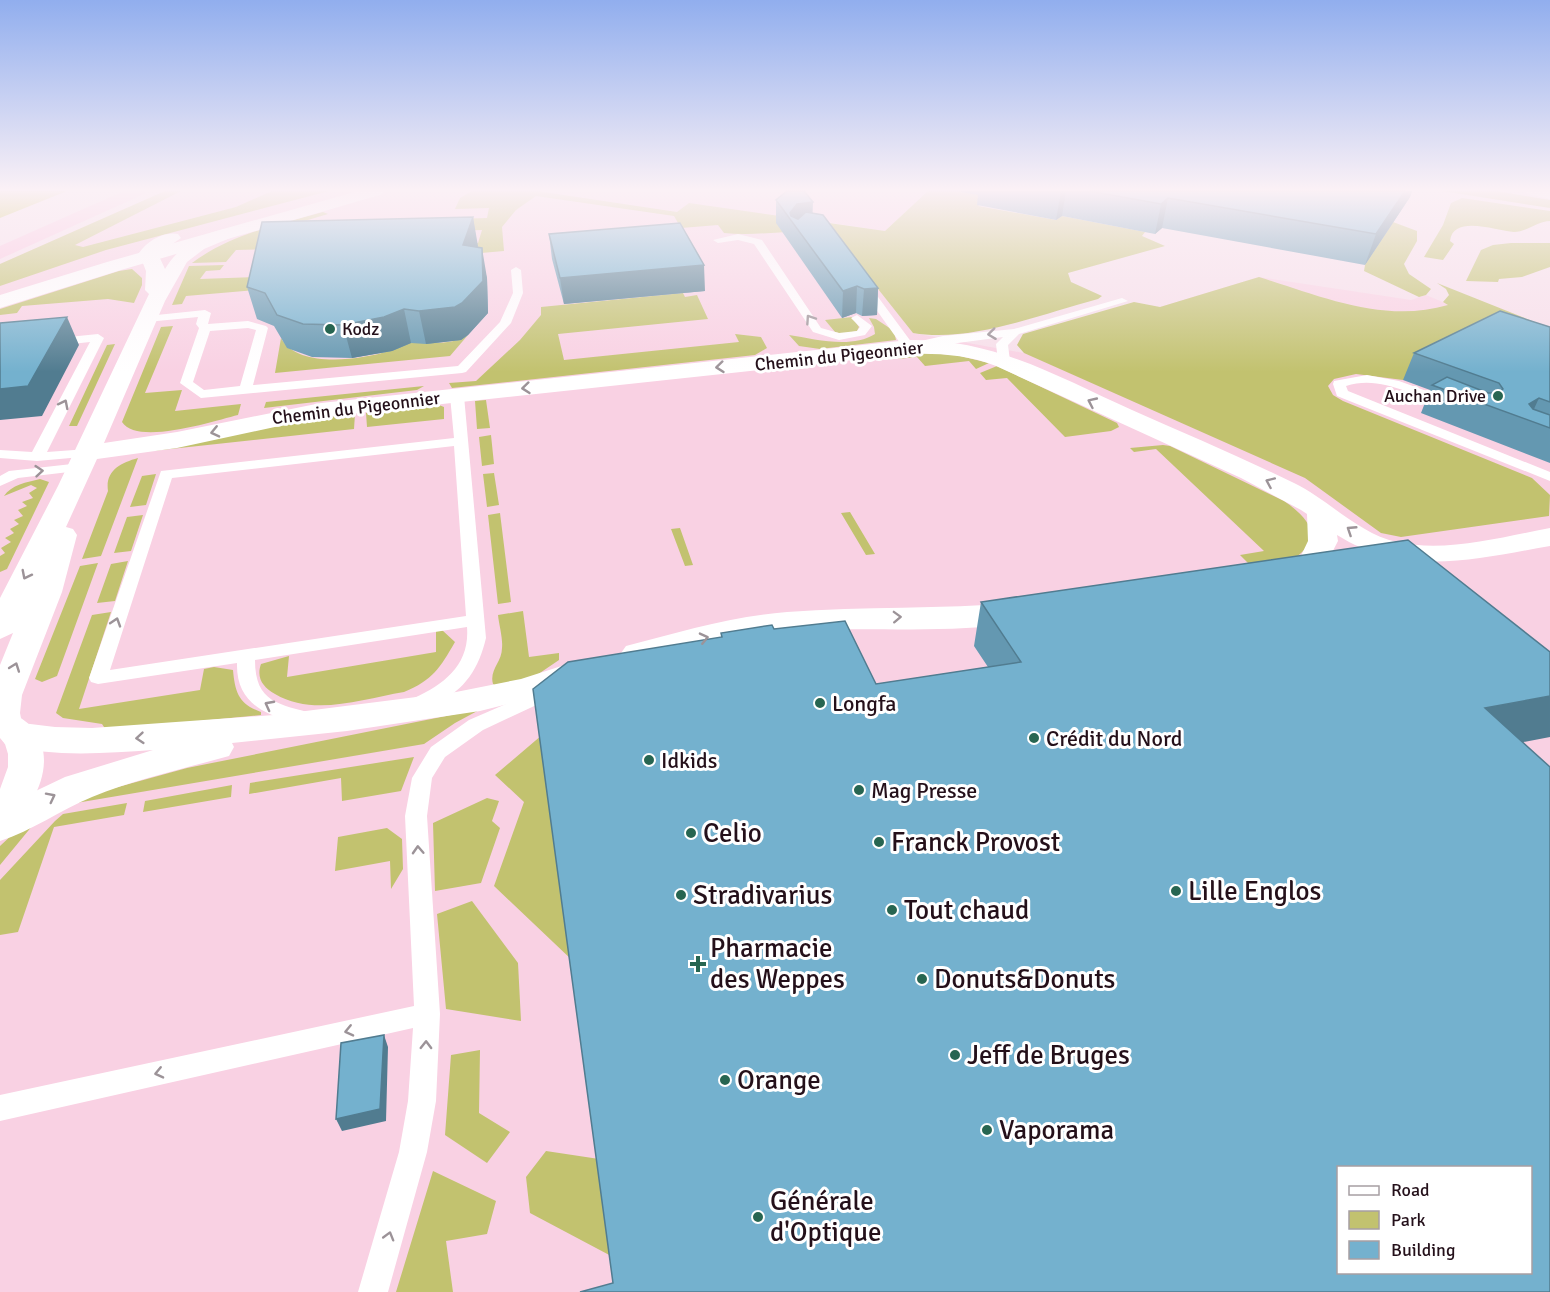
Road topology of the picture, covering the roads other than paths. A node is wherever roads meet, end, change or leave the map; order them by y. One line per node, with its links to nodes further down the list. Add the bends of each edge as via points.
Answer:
1 (130, 251): 9 (street)
2 (150, 251): 6 (street)
3 (164, 251): 6 (street)
4 (190, 251): 12 (street, via 180,259)
5 (764, 251): 13 (lane, one-way to 5, via 866,327 861,333 828,337 818,330)
6 (148, 256): 11 (street); 12 (street, via 156,271)
7 (516, 270): 19 (lane, via 518,293 505,323 462,369)
8 (853, 270): 17 (lane)
9 (0, 293)
10 (1122, 300): 15 (lane)
11 (0, 302)
12 (151, 310): 14 (lane, via 206,313 202,324); 26 (street)
13 (857, 318)
14 (205, 328): 20 (lane, via 186,383 201,394); 20 (lane, via 248,324 262,328)
15 (1016, 332): 17 (lane, one-way to 17); 18 (lane, via 1002,344)
16 (35, 344): 25 (lane, one-way to 16, via 98,338)
17 (909, 347): 18 (street, Chemin du Pigeonnier, via 957,348); 21 (street, Chemin du Pigeonnier, one-way to 21)
18 (1004, 361): 29 (street, Chemin du Pigeonnier, one-way to 18, via 1287,490)
19 (436, 371): 20 (lane); 21 (lane)
20 (245, 390)
21 (448, 397): 23 (lane); 26 (street, Chemin du Pigeonnier, one-way to 26, via 299,413 177,440)
22 (1459, 408): 27 (lane, via 1382,380 1354,377 1339,384 1342,393)
23 (461, 441): 34 (lane); 35 (lane, one-way to 23, via 98,678 166,474)
24 (0, 454): 25 (lane)
25 (37, 456): 26 (lane)
26 (80, 469): 28 (lane, one-way to 26, via 14,474); 33 (street, one-way to 33); 39 (street, one-way to 26, via 2,713 5,695 54,567)
27 (1550, 477)
28 (0, 482)
29 (1321, 511): 31 (street, Chemin du Pigeonnier, one-way to 29, via 1386,548); 31 (street, via 1323,541 1311,566 1265,579)
30 (1550, 537): 31 (street, Chemin du Pigeonnier)
31 (1447, 552)
32 (1055, 608): 36 (street, one-way to 32, via 725,633 783,622 980,617)
33 (2, 619)
34 (476, 620): 35 (lane); 37 (lane, via 473,656 458,680 442,694 420,704)
35 (246, 656): 38 (lane, one-way to 35, via 283,713 254,696 244,676)
36 (569, 675): 37 (street, via 531,690 445,707); 42 (lane, one-way to 36, via 416,816 422,778 438,752 476,725 538,697)
37 (382, 714): 38 (street)
38 (324, 723): 39 (street, one-way to 39, via 92,741 55,740); 41 (street, one-way to 38, via 43,801 129,769)
39 (7, 726): 40 (street, via 26,750 27,768 14,800)
40 (0, 818)
41 (0, 826)
42 (427, 1014): 43 (lane, one-way to 43); 44 (lane, one-way to 42, via 413,1152 422,1101)
43 (0, 1108)
44 (373, 1292)

